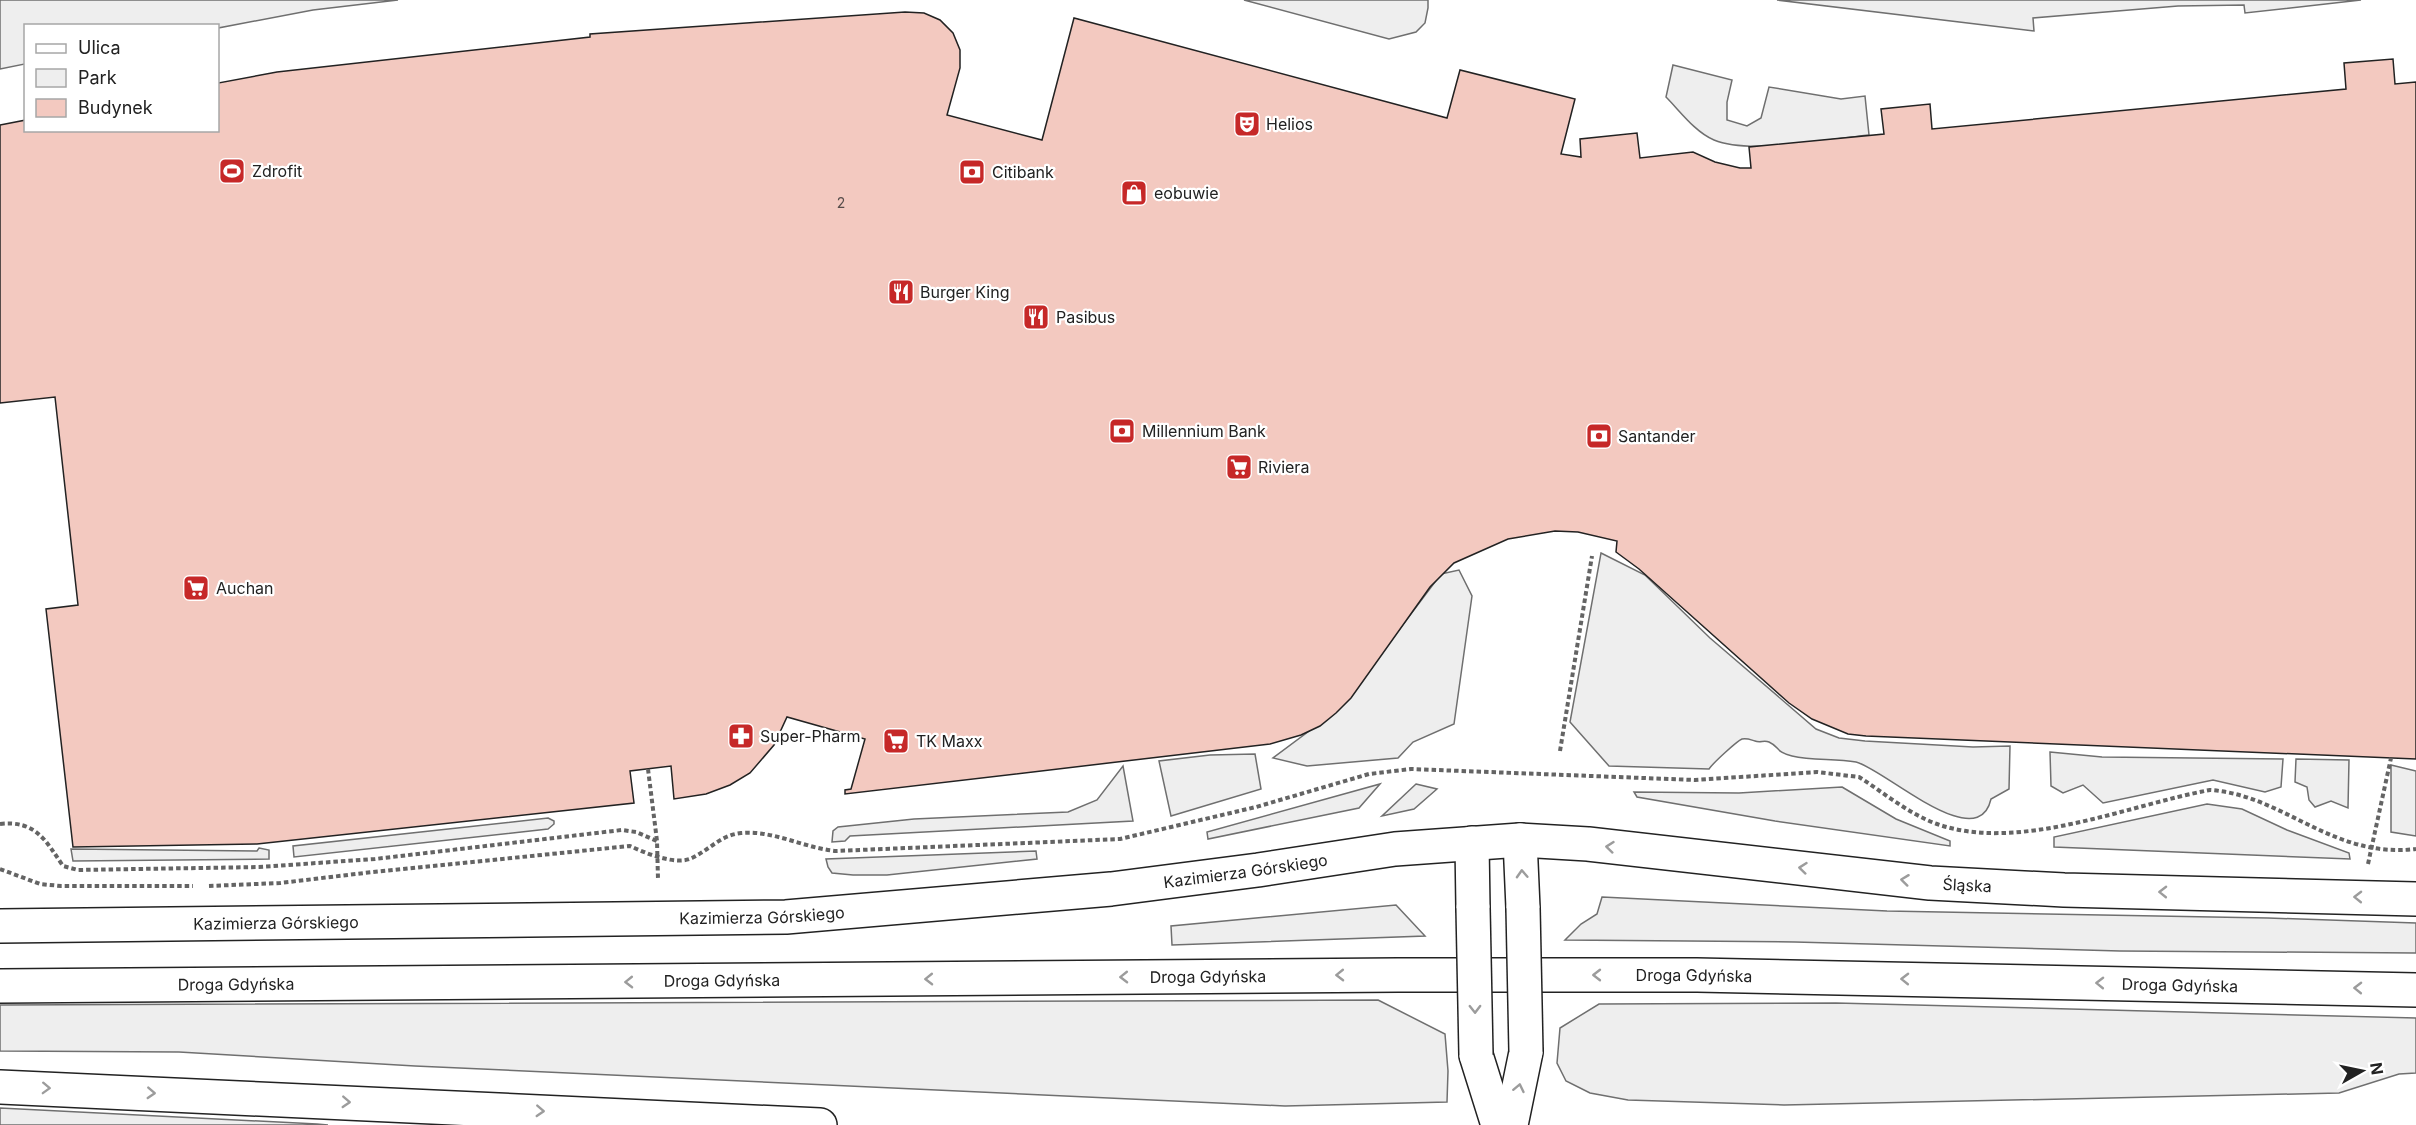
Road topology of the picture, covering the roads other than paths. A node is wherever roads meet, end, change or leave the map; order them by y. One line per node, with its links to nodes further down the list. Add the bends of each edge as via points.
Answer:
1 (1520, 840): 2 (main road, Kazimierza Górskiego); 3 (main road, Śląska, one-way to 1, via 1929,883); 10 (main road, one-way to 1, bridge, via 1527,1052)
2 (1472, 843): 4 (main road, Kazimierza Górskiego, via 1395,849 1111,889 786,917); 9 (main road, one-way to 9, bridge, via 1476,1055)
3 (2416, 899)
4 (0, 927)
5 (0, 986): 6 (main road, Droga Gdyńska, one-way to 5, via 1721,976 1398,975)
6 (2416, 990)
7 (0, 1086): 8 (main road, one-way to 8)
8 (820, 1125)
9 (1498, 1125)
10 (1511, 1125)

